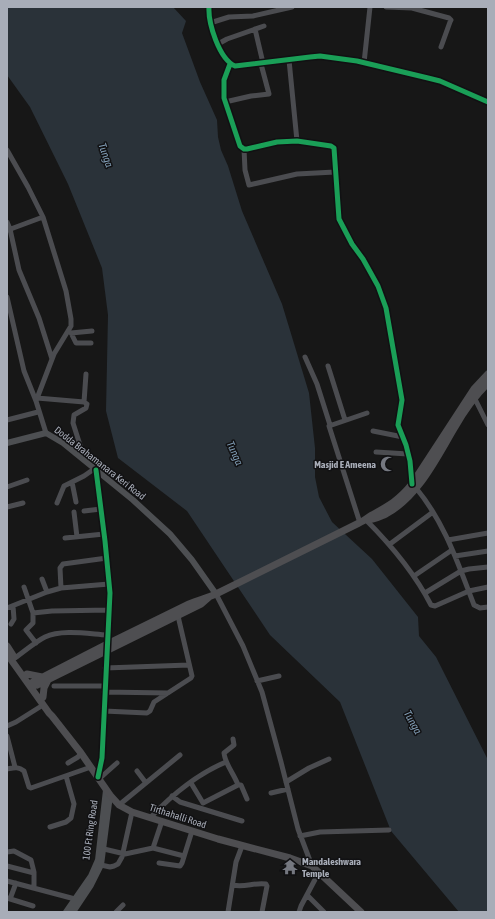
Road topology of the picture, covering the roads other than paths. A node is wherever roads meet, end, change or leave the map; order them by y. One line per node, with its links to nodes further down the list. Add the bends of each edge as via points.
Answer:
1 (209, 7): 5 (street)
2 (292, 7): 5 (street, via 253,16 226,17)
3 (370, 7): 12 (street)
4 (386, 7): 9 (street, via 412,8 449,18 451,20)
5 (210, 23): 8 (street)
6 (264, 26): 7 (street)
7 (256, 29): 8 (street); 11 (street)
8 (218, 44): 13 (street)
9 (440, 47)
10 (289, 60): 11 (street); 12 (street, via 320,56); 16 (street)
11 (262, 63): 13 (street, via 238,66); 14 (street, via 269,94)
12 (364, 63): 15 (street, via 440,81)
13 (230, 64): 14 (street, via 224,80)
14 (225, 102): 17 (street, via 240,146)
15 (488, 102)
16 (297, 141): 17 (street); 19 (street, via 333,147)
17 (244, 149): 19 (street, via 249,186 297,174)
18 (7, 150): 20 (street)
19 (335, 172): 44 (street, via 339,219 378,286 384,303 402,400 398,422)
20 (43, 217): 22 (street); 25 (street, via 66,291)
21 (7, 222): 22 (street)
22 (8, 229): 28 (street, via 19,270 39,318)
23 (7, 297): 34 (street, Dodda Brahamanara Keri Road, via 24,371)
24 (92, 331): 25 (street)
25 (70, 332): 26 (street, via 76,344); 28 (street)
26 (91, 344)
27 (305, 357): 40 (street)
28 (52, 359): 34 (street)
29 (328, 366): 39 (street)
30 (86, 374): 35 (street)
31 (488, 374): 53 (highway, via 474,389)
32 (488, 382): 33 (highway)
33 (475, 398): 41 (street); 53 (highway, via 455,426 435,462)
34 (36, 400): 35 (street); 36 (street, Dodda Brahamanara Keri Road)
35 (84, 402): 47 (street, via 87,404 86,409 73,418 80,445)
36 (38, 412): 38 (street); 43 (street, Dodda Brahamanara Keri Road)
37 (367, 413): 39 (street)
38 (7, 420)
39 (345, 420): 40 (street)
40 (330, 425): 62 (street, via 328,428)
41 (488, 425)
42 (373, 431): 44 (street)
43 (46, 433): 45 (main road); 47 (main road, Dodda Brahamanara Keri Road)
44 (403, 437): 48 (street)
45 (7, 443)
46 (376, 452): 48 (street)
47 (75, 453): 49 (main road, Dodda Brahamanara Keri Road)
48 (408, 454): 53 (street)
49 (95, 469): 51 (street); 58 (street); 84 (main road, Dodda Brahamanara Keri Road, via 170,534)
50 (27, 480): 52 (street)
51 (72, 482): 54 (street); 56 (street, via 62,488)
52 (7, 486)
53 (414, 486): 61 (street); 62 (highway, via 409,497 398,507 374,520)
54 (76, 502)
55 (23, 503): 57 (street)
56 (57, 503)
57 (7, 507)
58 (101, 509): 59 (street); 64 (street)
59 (84, 511)
60 (74, 512): 65 (street)
61 (433, 512): 67 (street); 68 (street)
62 (362, 522): 68 (street); 84 (highway)
63 (488, 533): 67 (street)
64 (104, 534): 65 (street); 72 (street)
65 (77, 537): 66 (street)
66 (65, 538)
67 (448, 540): 69 (street)
68 (390, 544): 75 (street)
69 (452, 550): 71 (street); 75 (street)
70 (488, 551): 71 (street)
71 (455, 556): 74 (street)
72 (107, 558): 77 (street); 80 (street, via 63,564 60,568)
73 (488, 567): 74 (street)
74 (461, 571): 81 (street); 83 (street)
75 (414, 576): 83 (street)
76 (42, 579): 82 (street)
77 (109, 584): 80 (street); 89 (street)
78 (24, 587): 85 (street)
79 (488, 587): 81 (street)
80 (61, 588): 82 (street)
81 (469, 591): 83 (street, via 435,606); 87 (street, via 476,607)
82 (47, 592): 85 (street)
83 (425, 593)
84 (216, 594): 91 (highway); 96 (highway, via 199,599); 104 (street)
85 (29, 599): 86 (street); 90 (street)
86 (13, 606): 88 (street); 92 (street, via 14,619)
87 (488, 607)
88 (7, 608)
89 (109, 610): 90 (street); 93 (street)
90 (33, 613): 94 (street, via 33,623 26,630)
91 (178, 616): 96 (highway); 99 (street)
92 (11, 624)
93 (107, 635): 94 (street, via 52,634); 96 (street)
94 (36, 643): 98 (street)
95 (7, 646): 98 (highway)
96 (107, 647): 100 (street); 103 (highway)
97 (7, 654): 105 (highway)
98 (15, 658): 101 (highway)
99 (189, 666): 100 (street); 109 (street, via 191,678)
100 (105, 668): 107 (street)
101 (27, 674): 103 (highway); 105 (highway)
102 (279, 676): 104 (street)
103 (45, 678): 105 (highway); 110 (highway)
104 (258, 682): 127 (street)
105 (32, 685): 110 (highway, Tirthahalli Road)
106 (54, 686): 107 (street)
107 (105, 686): 108 (street)
108 (104, 692): 109 (street); 111 (street)
109 (169, 693): 111 (street, via 154,702 147,713)
110 (43, 701): 112 (street); 115 (highway, Tirthahalli Road)
111 (104, 711): 126 (street, via 102,758)
112 (7, 726)
113 (7, 736): 121 (street)
114 (234, 739): 118 (street, via 234,745 224,753)
115 (81, 753): 119 (street); 122 (highway, Tirthahalli Road)
116 (180, 755): 128 (street)
117 (329, 759): 127 (street)
118 (226, 762): 129 (street); 130 (street)
119 (68, 763)
120 (117, 763): 126 (street)
121 (15, 767): 123 (street); 125 (street, via 24,771 31,788)
122 (91, 767): 125 (street); 126 (highway, Tirthahalli Road)
123 (7, 769)
124 (137, 771): 128 (street)
125 (66, 776): 141 (street, via 74,804 71,818)
126 (98, 778): 132 (highway, Tirthahalli Road)
127 (286, 782): 131 (street)
128 (146, 783): 136 (street)
129 (191, 783): 130 (street, via 203,803); 134 (street)
130 (238, 785): 135 (street, via 241,785)
131 (288, 789): 133 (street); 144 (street)
132 (108, 792): 136 (highway, Tirthahalli Road); 147 (main road, 100 Ft Ring Road); 163 (main road, 100 Ft Ring Road, via 98,860 91,876)
133 (271, 793)
134 (172, 796): 138 (street); 140 (street, via 180,802)
135 (247, 799)
136 (120, 805): 137 (highway, Tirthahalli Road)
137 (132, 812): 138 (highway, Tirthahalli Road); 149 (street)
138 (151, 817): 139 (highway, Tirthahalli Road)
139 (162, 821): 143 (highway, Tirthahalli Road); 146 (street)
140 (242, 821)
141 (50, 827)
142 (388, 830): 144 (street, via 320,832)
143 (192, 831): 145 (highway, Tirthahalli Road); 150 (street)
144 (300, 836): 154 (street)
145 (242, 846): 154 (highway, Tirthahalli Road); 159 (street, via 236,862)
146 (153, 848): 149 (street); 150 (street)
147 (104, 849): 149 (street); 152 (main road, 100 Ft Ring Road)
148 (7, 852): 156 (street, via 14,851 31,860)
149 (122, 854): 152 (street, via 118,864 110,867)
150 (184, 856): 151 (street, via 180,866)
151 (159, 863)
152 (102, 865): 167 (main road, 100 Ft Ring Road)
153 (7, 866): 156 (street)
154 (312, 866): 155 (highway, Tirthahalli Road)
155 (319, 872): 161 (street); 173 (highway, Tirthahalli Road)
156 (34, 873): 160 (street)
157 (7, 881): 158 (street)
158 (16, 884): 160 (street); 162 (street)
159 (233, 885): 169 (street); 170 (street, via 266,884)
160 (34, 888): 163 (street)
161 (307, 895): 171 (street); 172 (street)
162 (8, 899): 165 (street)
163 (75, 899): 166 (main road, 100 Ft Ring Road)
164 (123, 905): 168 (street)
165 (33, 906)
166 (66, 912)
167 (73, 912)
168 (116, 912)
169 (228, 912)
170 (262, 912)
171 (299, 912)
172 (324, 912)
173 (361, 912)

